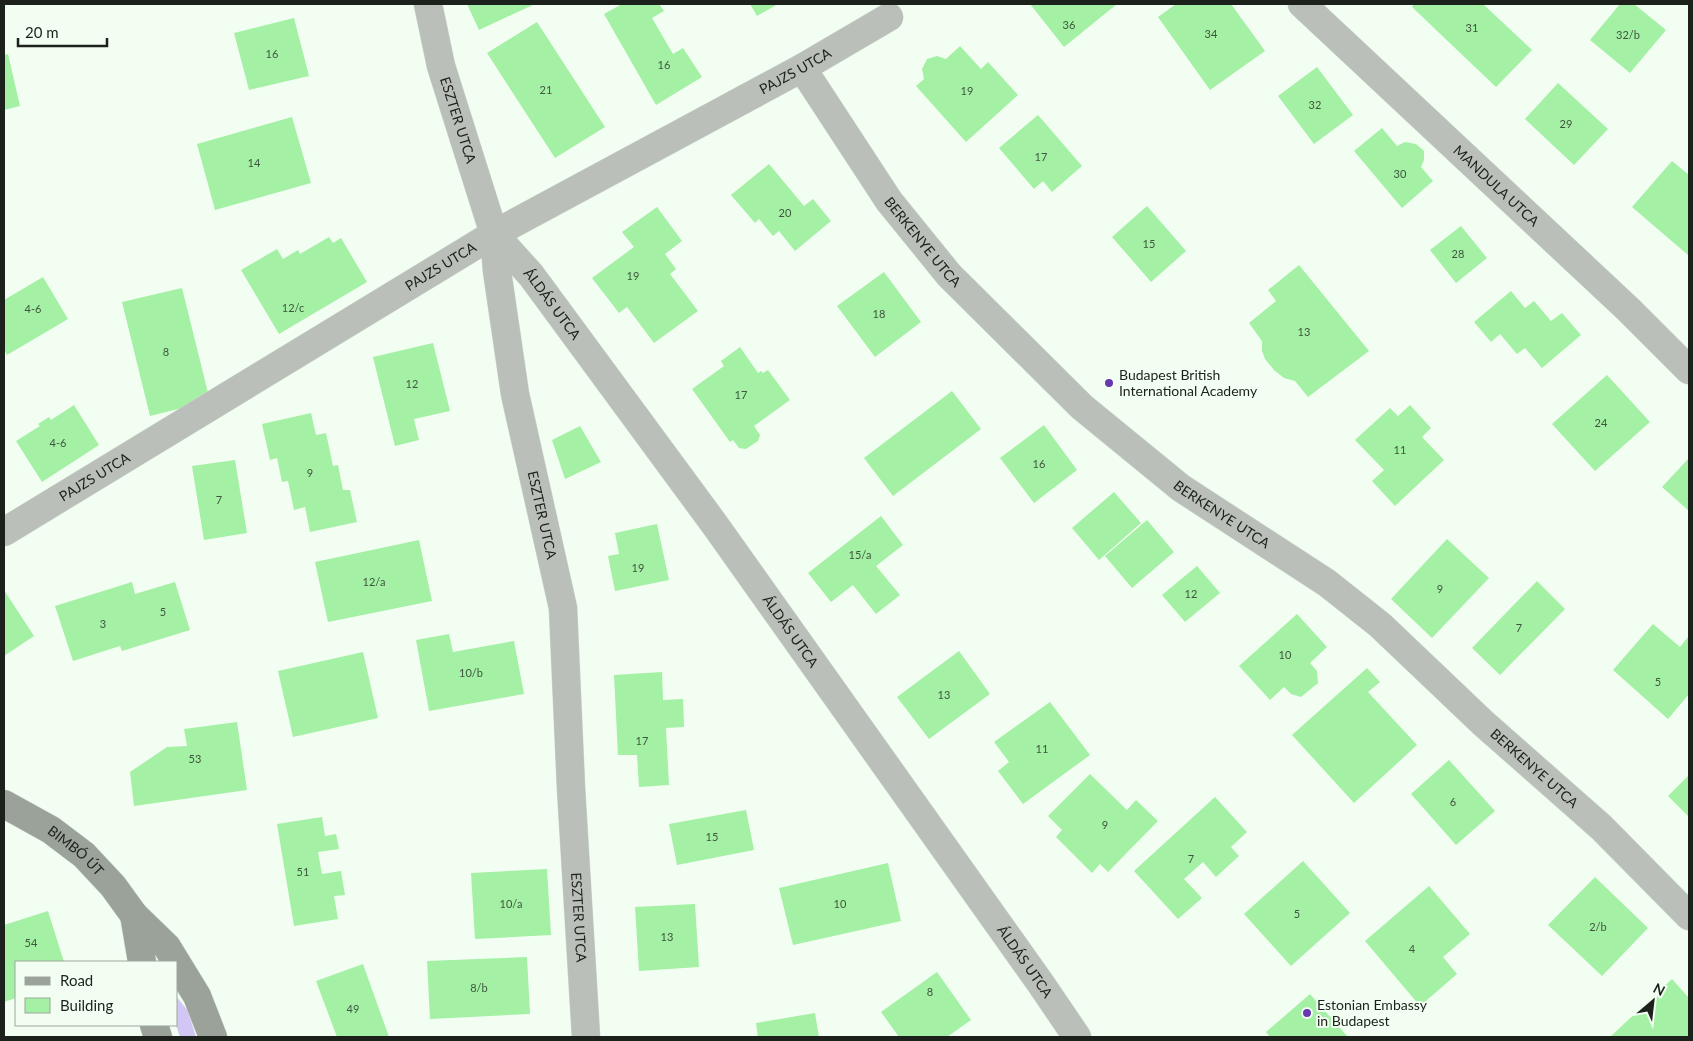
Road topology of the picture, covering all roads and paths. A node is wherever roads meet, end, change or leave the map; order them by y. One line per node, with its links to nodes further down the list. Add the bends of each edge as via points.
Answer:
1 (428, 4): 5 (street, ESZTER UTCA, via 441,66)
2 (1302, 4): 6 (street, MANDULA UTCA)
3 (889, 17): 4 (street, PAJZS UTCA)
4 (802, 68): 5 (street, PAJZS UTCA); 10 (street, BERKENYE UTCA, via 889,201 949,275 1082,407 1181,488 1327,583 1380,625 1483,723 1602,827)
5 (494, 234): 7 (street, PAJZS UTCA); 15 (street, ESZTER UTCA, via 496,271 515,394 563,608); 16 (street, ÁLDÁS UTCA, via 531,275 709,517)
6 (1689, 370)
7 (4, 532)
8 (4, 804): 9 (street, BIMBÓ ÚT, via 51,830 84,855)
9 (134, 915): 11 (street, BIMBÓ ÚT); 12 (street, BIMBÓ ÚT, via 167,947)
10 (1689, 916)
11 (142, 961)
12 (175, 961)
13 (178, 966): 14 (street, BIMBÓ ÚT, via 196,996)
14 (213, 1037)
15 (586, 1037)
16 (1077, 1037)

